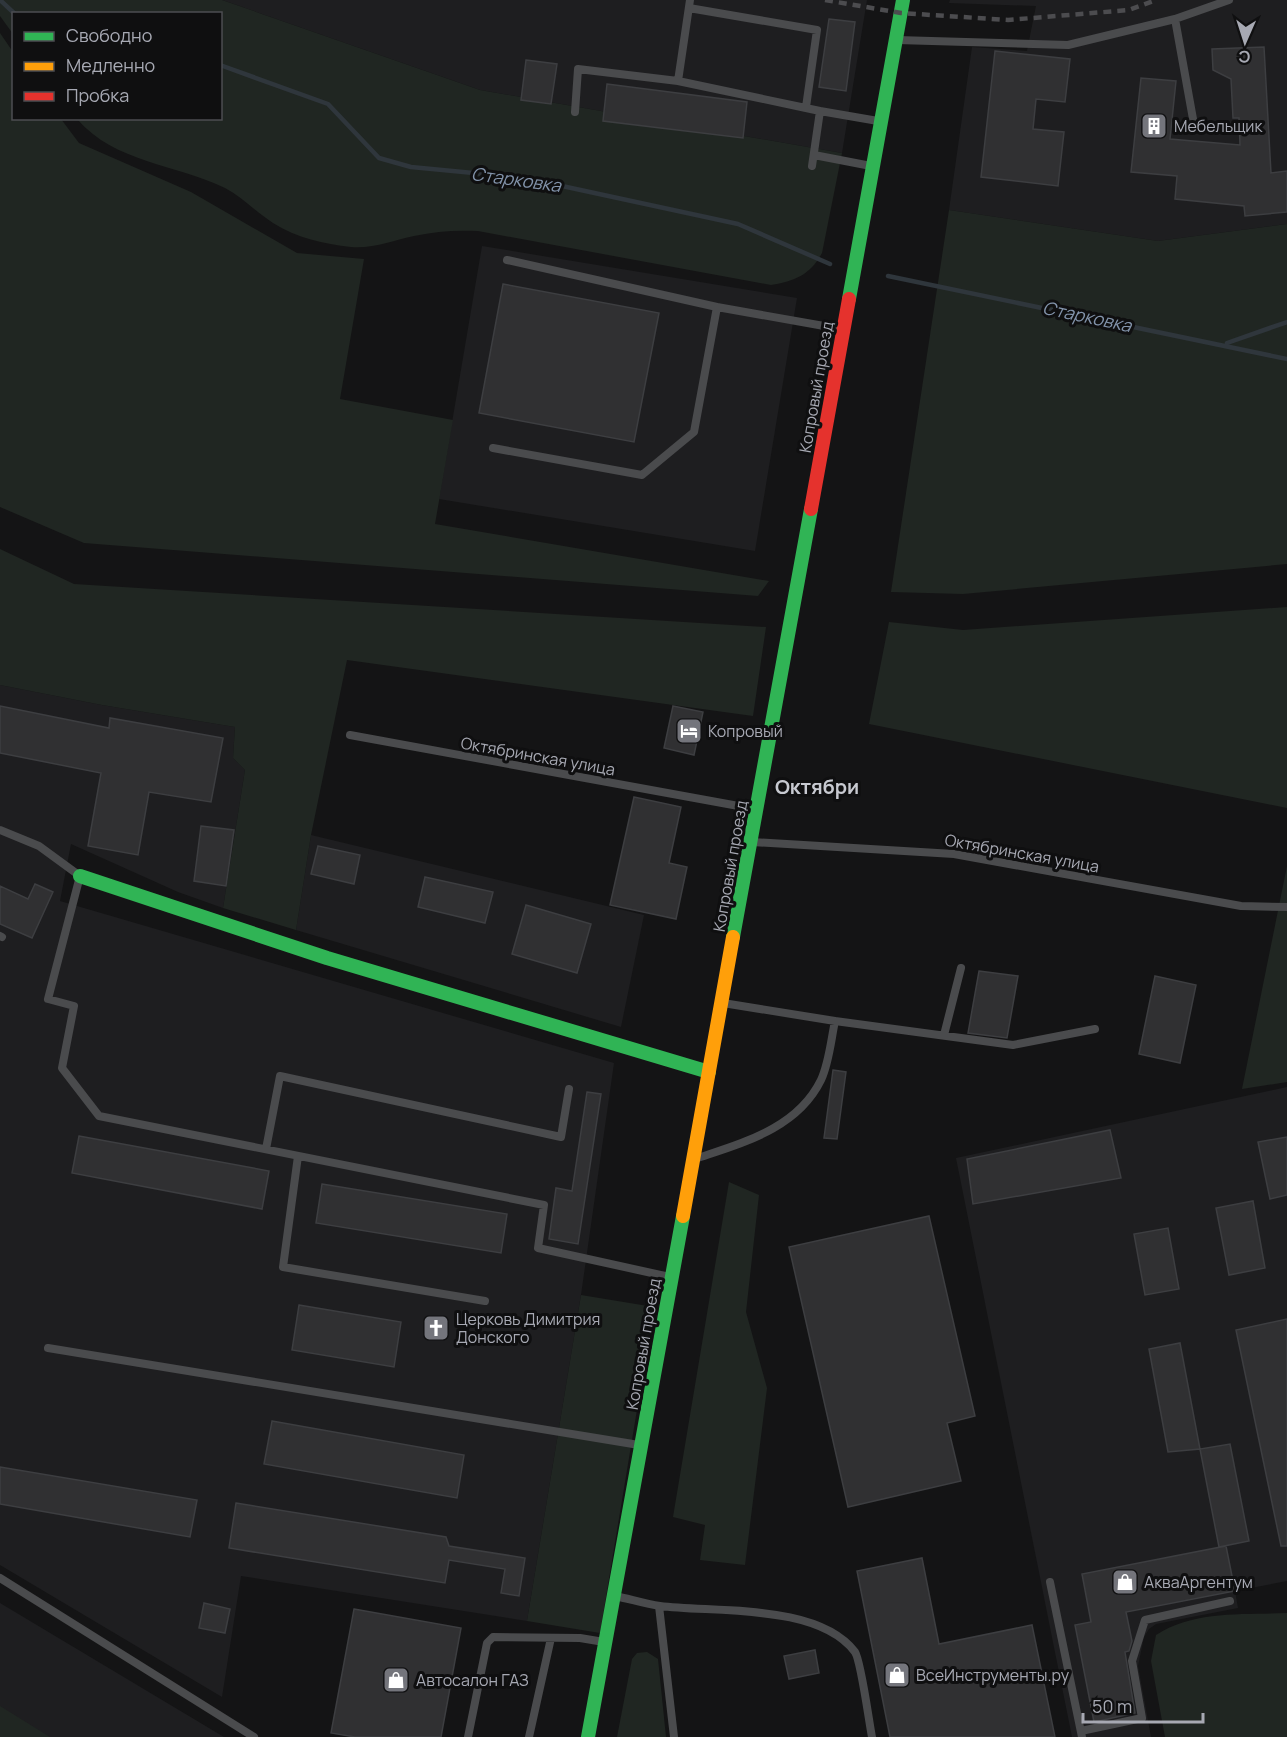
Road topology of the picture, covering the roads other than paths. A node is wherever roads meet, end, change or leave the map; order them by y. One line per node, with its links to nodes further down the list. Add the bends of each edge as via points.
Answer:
1 (903, 0): 5 (main road, Копровый проезд)
2 (1229, 0): 4 (lane)
3 (689, 4): 6 (lane); 7 (lane, via 817,30)
4 (1175, 19): 5 (lane, via 1068,45); 10 (lane)
5 (896, 40): 11 (main road, Копровый проезд)
6 (678, 81): 7 (lane); 9 (lane, via 578,69)
7 (806, 107): 8 (lane)
8 (820, 111): 11 (lane); 12 (lane)
9 (575, 112)
10 (1193, 119)
11 (881, 121): 14 (main road, Копровый проезд)
12 (814, 155): 13 (lane); 14 (lane)
13 (812, 166)
14 (873, 166): 17 (main road, Копровый проезд)
15 (507, 260): 16 (lane)
16 (717, 307): 17 (lane); 18 (lane, via 694,432 642,475)
17 (844, 329): 20 (main road, Копровый проезд)
18 (493, 448)
19 (350, 735): 20 (lane, Октябринская улица)
20 (756, 810): 22 (main road, Копровый проезд)
21 (0, 830): 23 (lane, via 39,846)
22 (751, 842): 24 (lane, Октябринская улица, via 954,854 1240,906); 26 (main road, Копровый проезд)
23 (80, 876): 30 (main road, via 327,958); 32 (lane, via 48,999 74,1006 62,1068 99,1116)
24 (1287, 907)
25 (962, 968): 29 (lane)
26 (721, 1002): 27 (lane); 30 (main road, Копровый проезд)
27 (835, 1022): 29 (lane); 34 (lane, via 822,1079 807,1102 756,1139)
28 (1095, 1029): 29 (lane, via 1013,1045)
29 (944, 1035)
30 (709, 1072): 34 (main road, Копровый проезд)
31 (569, 1089): 32 (lane, via 561,1137 280,1076)
32 (266, 1149): 33 (lane)
33 (298, 1156): 35 (lane, via 544,1205 538,1248); 36 (lane, via 284,1267)
34 (693, 1159): 35 (main road, Копровый проезд)
35 (672, 1277): 38 (main road, Копровый проезд)
36 (485, 1301)
37 (48, 1348): 38 (lane)
38 (641, 1445): 41 (main road, Копровый проезд)
39 (0, 1578): 47 (lane)
40 (1050, 1582): 46 (lane)
41 (614, 1596): 43 (lane); 45 (main road, Копровый проезд)
42 (1230, 1601): 46 (lane, via 1146,1620 1132,1661 1142,1718)
43 (659, 1606): 51 (lane); 52 (lane, via 757,1614 797,1620 827,1630 856,1653)
44 (551, 1638): 45 (lane); 48 (lane, via 493,1637 487,1643); 49 (lane)
45 (606, 1643): 50 (main road, Копровый проезд)
46 (1082, 1734)
47 (254, 1737)
48 (468, 1737)
49 (530, 1737)
50 (588, 1737)
51 (674, 1737)
52 (872, 1737)

